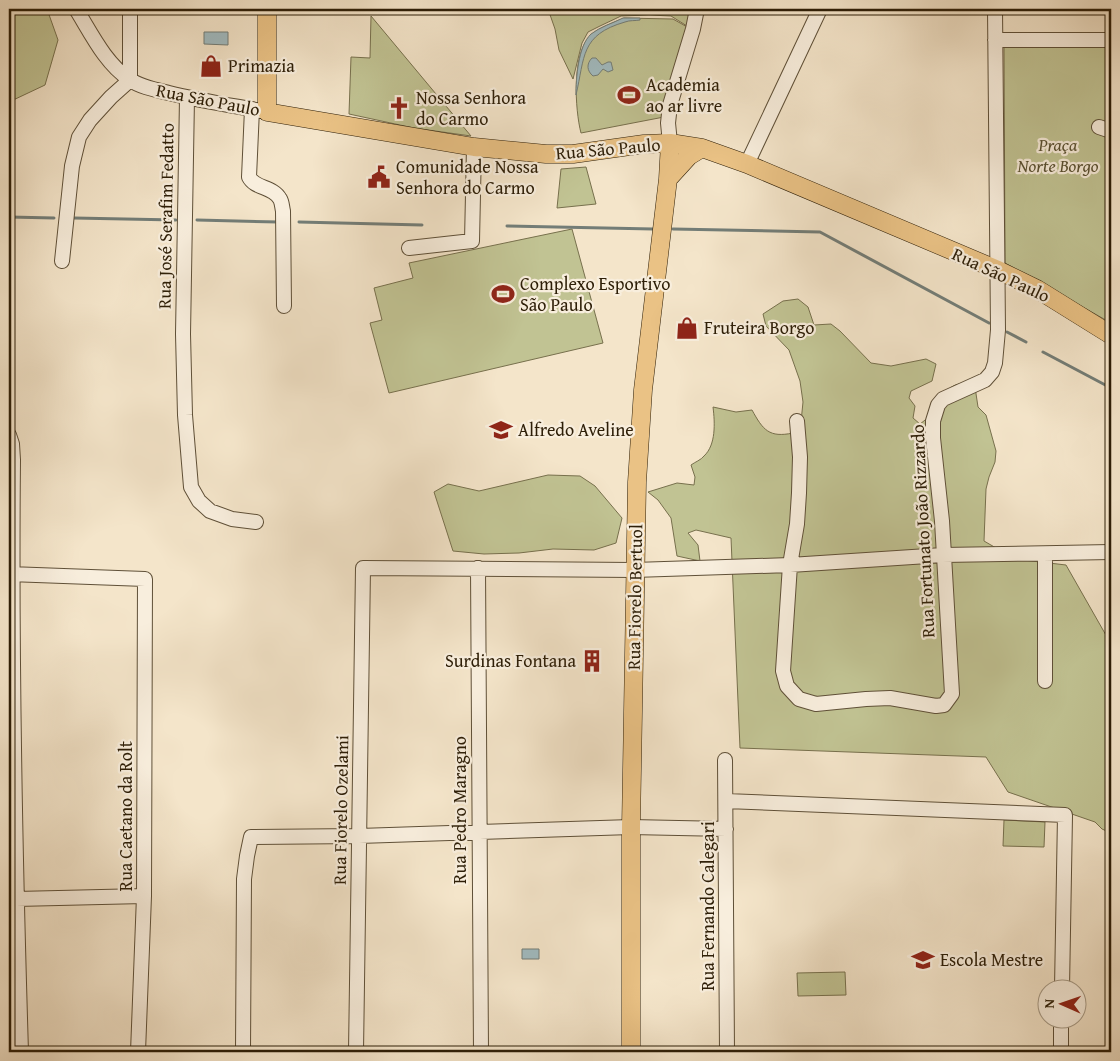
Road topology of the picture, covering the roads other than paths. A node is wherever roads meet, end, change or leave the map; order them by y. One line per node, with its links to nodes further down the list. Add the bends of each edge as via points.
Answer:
1 (76, 9): 9 (street, Rua São Paulo, via 103,53)
2 (130, 9): 9 (street)
3 (267, 9): 11 (main road)
4 (696, 9): 12 (street, via 670,105)
5 (820, 9): 15 (street)
6 (995, 9): 7 (street, Rua Fortunato João Rizzardo)
7 (995, 40): 8 (street); 19 (street, Rua Fortunato João Rizzardo)
8 (1111, 40)
9 (130, 80): 10 (street, Rua São Paulo, via 153,90); 18 (street, via 90,120 79,137 72,166)
10 (187, 98): 11 (street, Rua São Paulo); 24 (street, Rua José Serafim Fedatto, via 183,334 191,487 210,511 232,520)
11 (260, 110): 13 (main road, Rua São Paulo); 20 (street, via 249,177 280,198 283,211)
12 (670, 143): 13 (main road, Rua São Paulo, via 573,154); 14 (main road, Rua São Paulo); 16 (main road, Rua Fiorelo Bertuol)
13 (474, 148): 17 (street, via 472,242)
14 (702, 148): 15 (main road, Rua São Paulo); 16 (main road, via 689,156)
15 (747, 164): 19 (main road, Rua São Paulo)
16 (668, 179): 30 (main road, Rua Fiorelo Bertuol, via 643,390)
17 (409, 248)
18 (62, 262)
19 (998, 270): 21 (main road, Rua São Paulo, via 1037,289); 27 (street, Rua Fortunato João Rizzardo, via 998,330 992,372 985,380 943,399 933,422)
20 (284, 306)
21 (1111, 335)
22 (796, 421): 28 (street, via 800,493)
23 (10, 441): 31 (street, via 13,460)
24 (256, 522)
25 (1111, 552): 26 (street)
26 (1045, 554): 27 (street); 32 (street)
27 (943, 555): 28 (street); 28 (street, Rua Fortunato João Rizzardo, via 952,694 944,704 936,706 890,698 816,704 799,700 787,686 784,671)
28 (790, 565): 30 (street)
29 (478, 568): 30 (street); 37 (street, Rua Pedro Maragno); 38 (street, Rua Fiorelo Ozelami, via 363,568)
30 (634, 570): 35 (main road, Rua Fiorelo Bertuol)
31 (10, 574): 39 (street, Rua Caetano da Rolt, via 145,579); 40 (street)
32 (1045, 681)
33 (725, 760): 34 (street, Rua Fernando Calegari)
34 (726, 801): 36 (street, Rua Fernando Calegari); 41 (street, via 1065,815)
35 (631, 827): 36 (street); 37 (street); 48 (main road, Rua Fiorelo Bertuol)
36 (726, 829): 49 (street, Rua Fernando Calegari)
37 (479, 832): 38 (street); 47 (street, Rua Pedro Maragno)
38 (359, 836): 45 (street, via 251,837 244,879); 46 (street, Rua Fiorelo Ozelami)
39 (144, 896): 40 (street); 44 (street, Rua Caetano da Rolt)
40 (16, 900): 43 (street)
41 (1062, 978)
42 (1061, 1028): 50 (street)
43 (22, 1052)
44 (138, 1052)
45 (243, 1052)
46 (356, 1052)
47 (481, 1052)
48 (631, 1052)
49 (727, 1052)
50 (1061, 1052)

